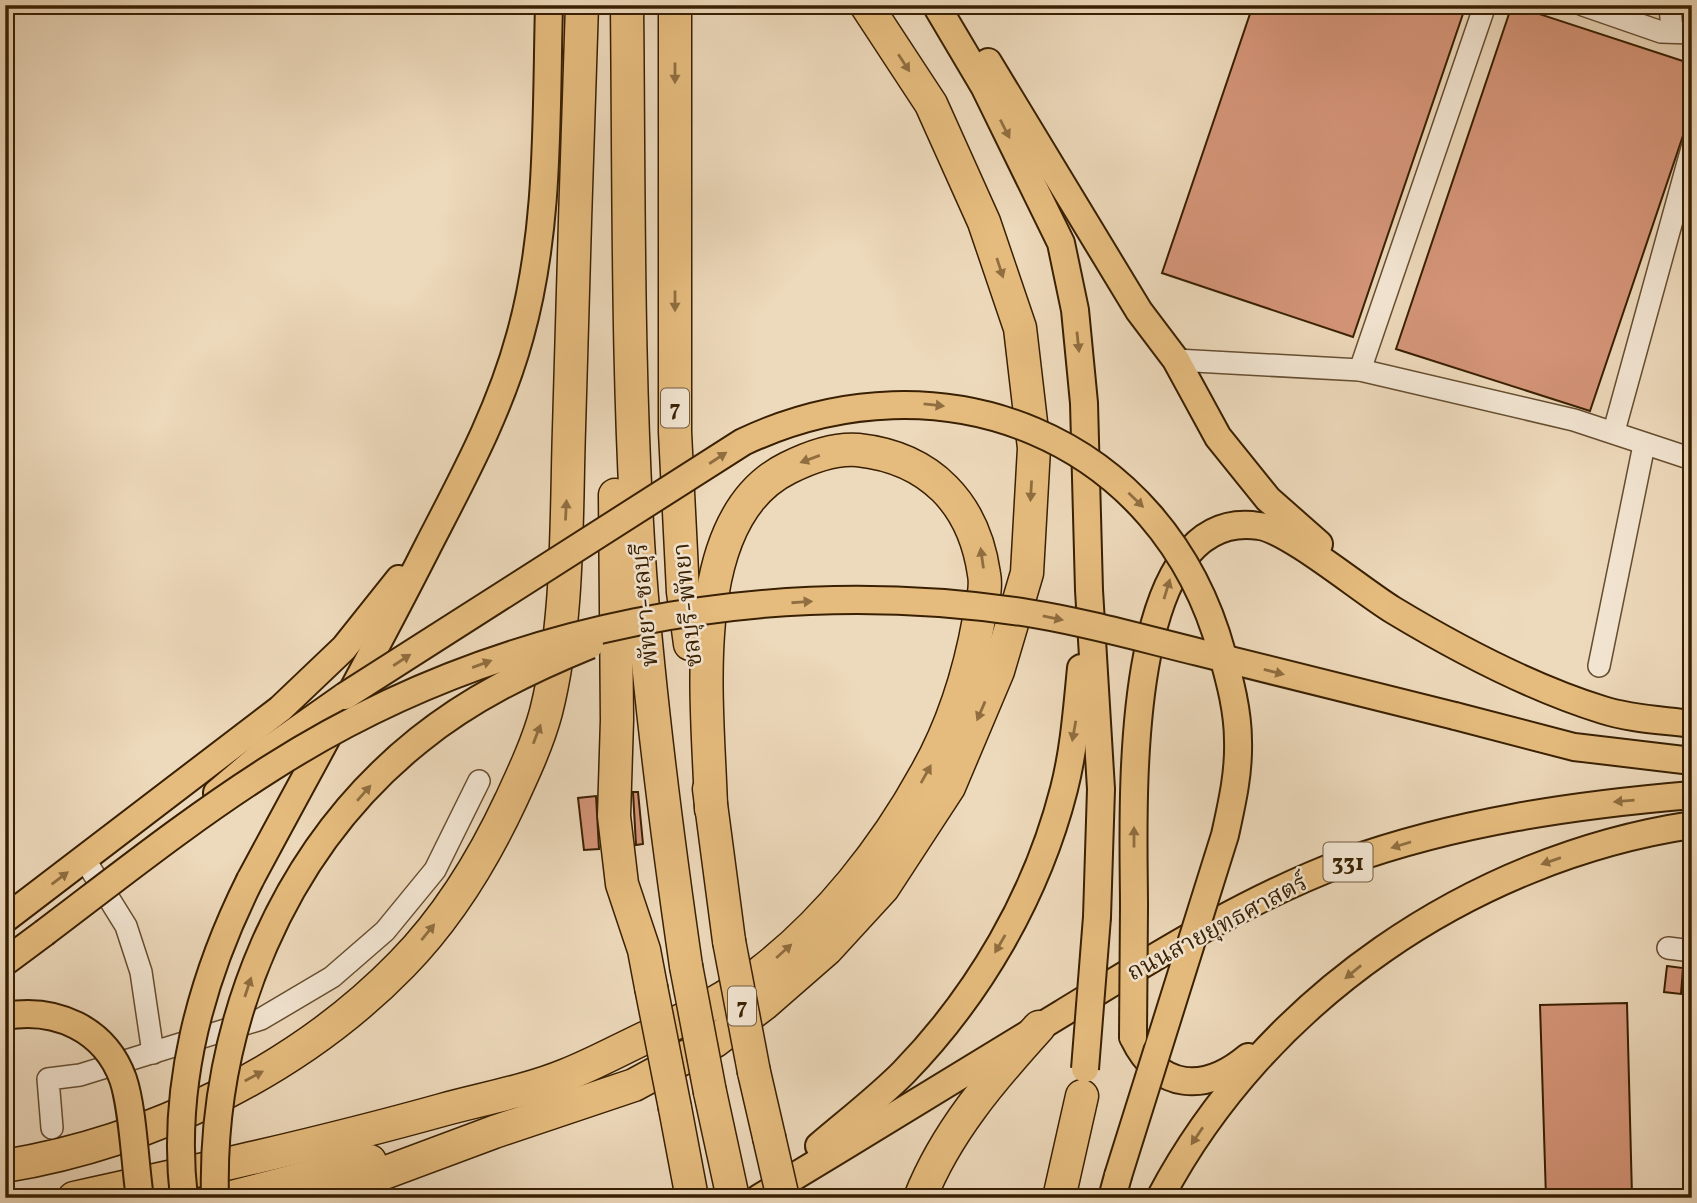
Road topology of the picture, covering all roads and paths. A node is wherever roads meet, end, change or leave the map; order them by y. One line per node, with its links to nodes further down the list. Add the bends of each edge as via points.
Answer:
1 (549, 5): 19 (main road, via 540,239 531,287 505,387)
2 (582, 5): 43 (highway, one-way to 2, via 204,1104 330,1029 403,963 457,897 488,849 520,782 545,714 558,649)
3 (627, 5): 13 (highway, พัทยา-ชลบุรี / 7)
4 (675, 5): 28 (highway, ชลบุรี-พัทยา / 7, one-way to 28, via 675,432 683,592)
5 (866, 5): 42 (highway, one-way to 42, via 931,104 984,222 1020,328 1034,448 1027,573 998,671 949,787 883,888 827,949 715,1041 634,1085)
6 (936, 5): 20 (main road, one-way to 20, via 984,86 1060,243 1075,310 1084,403)
7 (948, 5): 14 (main road, via 998,76 1139,311)
8 (1485, 5): 15 (street)
9 (1583, 5): 11 (street, via 1633,24)
10 (1671, 5): 11 (street)
11 (1682, 33)
12 (1692, 148): 16 (street)
13 (629, 151): 47 (highway, bridge, via 615,408 617,730 613,796 622,884 644,950); 54 (highway, พัทยา-ชลบุรี / 7, bridge, via 635,488 661,793 686,966)
14 (1177, 360): 15 (street); 22 (main road, via 1218,437 1268,499)
15 (1360, 370): 16 (street)
16 (1614, 431): 17 (street)
17 (1644, 445): 18 (street); 23 (street)
18 (1692, 459)
19 (433, 536): 30 (main road, via 344,648 280,709); 50 (main road, bridge, via 227,925 195,1027 182,1133)
20 (1089, 590): 40 (main road, bridge, via 1101,789); 55 (main road, one-way to 55, via 1076,723 1064,790 1018,913 973,989 903,1074)
21 (734, 607): 25 (main road, one-way to 25, bridge, via 868,599 1029,613 1574,747); 31 (main road, one-way to 21, bridge, via 270,768 354,720 460,672 590,631); 51 (main road, one-way to 21, bridge, via 224,1068 253,970 304,869 374,781 419,740 531,669 593,644)
22 (1391, 609): 24 (main road, via 1477,658 1604,710); 36 (main road, one-way to 22, bridge, via 1234,1069 1214,1079 1193,1083 1171,1078 1141,1055 1132,1037 1138,701 1172,573 1194,545 1215,529 1263,526)
23 (1599, 666)
24 (1692, 724)
25 (1692, 761)
26 (479, 781): 39 (street, via 435,870 385,931 332,977 261,1019)
27 (1692, 795): 38 (main road, ถนนสายยุทธศาสตร์ / 331, one-way to 38, via 1513,817 1345,862 1212,924)
28 (711, 809): 48 (highway, one-way to 28, via 383,1126 564,1077 707,1008 761,972 809,929 863,867 911,800 943,743 966,680 986,584 980,543 961,506 932,476 895,457 853,450 812,456 774,475 744,504 725,541 713,585 708,643); 56 (highway, ชลบุรี-พัทยา / 7, bridge, via 729,941)
29 (1692, 825): 36 (main road, one-way to 36, via 1603,844 1534,867 1422,924 1369,958)
30 (85, 860): 32 (main road, one-way to 30); 39 (street, via 126,926 141,972)
31 (108, 884): 35 (main road, bridge); 46 (main road, one-way to 46, bridge, via 264,753 345,696 743,442 830,410 875,405 961,408 1007,421 1066,447 1111,476 1154,517 1192,574 1216,628 1232,688 1238,750 1225,835)
32 (5, 919)
33 (1668, 948): 34 (street)
34 (1692, 951)
35 (5, 962)
36 (1320, 998): 60 (main road, one-way to 60, via 1234,1087 1198,1133)
37 (5, 1016): 49 (main road, bridge, via 49,1015 77,1024 113,1058 124,1081)
38 (1039, 1027): 55 (main road, ถนนสายยุทธศาสตร์); 57 (highway, via 964,1116)
39 (153, 1053): 41 (street, via 80,1075 48,1079)
40 (1084, 1082): 58 (highway); 59 (main road)
41 (52, 1128)
42 (494, 1132): 52 (highway); 53 (highway)
43 (102, 1143): 44 (highway); 45 (highway)
44 (5, 1166)
45 (5, 1182)
46 (1115, 1187)
47 (690, 1189)
48 (74, 1198)
49 (140, 1198)
50 (184, 1198)
51 (215, 1198)
52 (228, 1198)
53 (317, 1198)
54 (733, 1198)
55 (759, 1198)
56 (783, 1198)
57 (920, 1198)
58 (1059, 1198)
59 (1070, 1198)
60 (1160, 1198)

